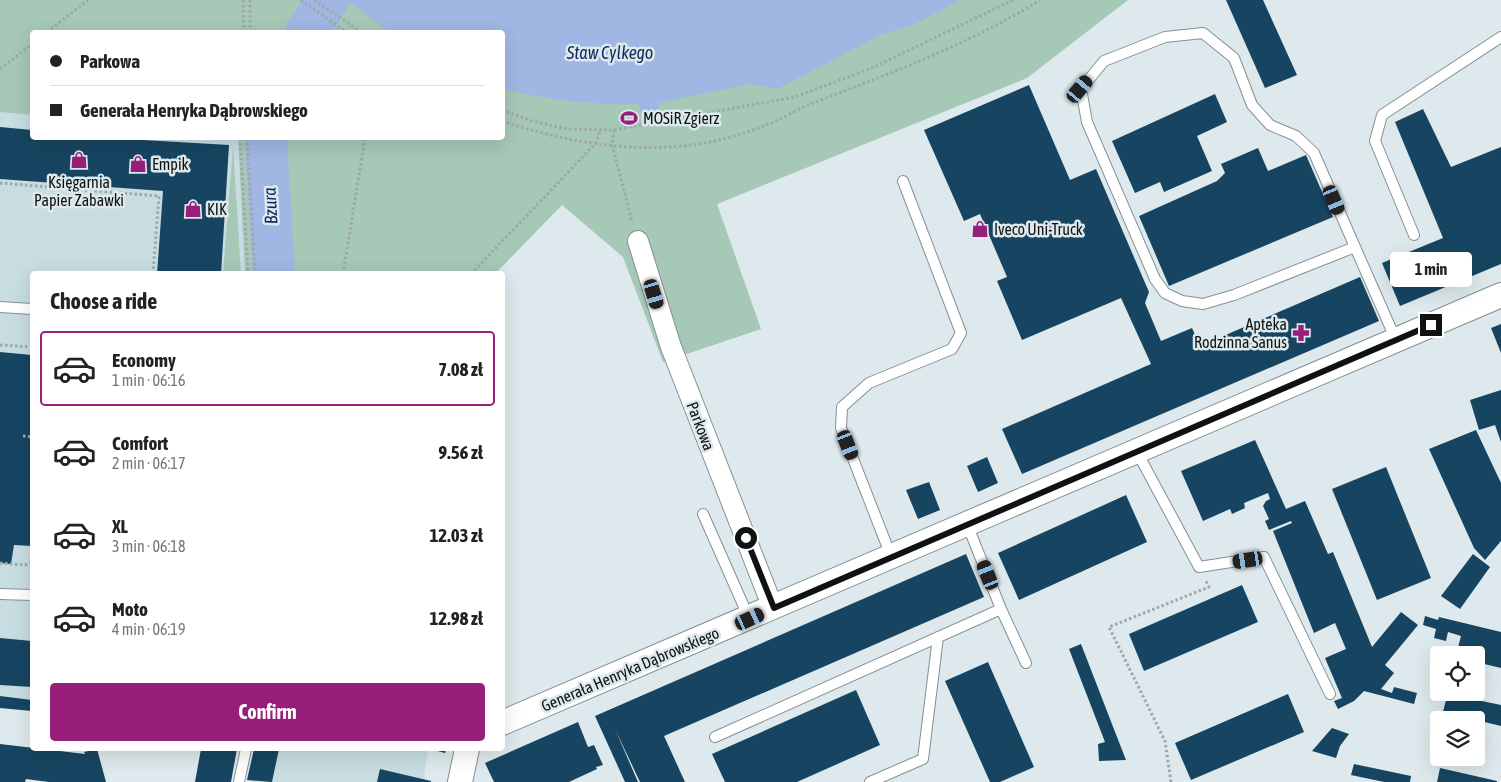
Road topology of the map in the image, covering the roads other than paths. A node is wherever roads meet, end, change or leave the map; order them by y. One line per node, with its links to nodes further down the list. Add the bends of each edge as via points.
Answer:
1 (1501, 37): 3 (lane, via 1382,115 1375,141)
2 (903, 181): 13 (lane, via 961,333 952,349 869,383 842,407 841,428)
3 (1414, 235)
4 (638, 241): 16 (street, Parkowa, via 671,348)
5 (1355, 247): 5 (lane, via 1204,304 1182,301 1164,293 1087,122 1080,89 1104,61 1164,37 1204,33 1234,58 1252,105 1270,125 1296,136 1314,153); 9 (lane)
6 (1501, 295): 9 (street, Generała Henryka Dąbrowskiego)
7 (0, 307): 8 (lane)
8 (30, 309)
9 (1396, 340): 10 (street, Generała Henryka Dąbrowskiego)
10 (1137, 452): 12 (street, Generała Henryka Dąbrowskiego); 21 (lane, via 1199,567 1264,558)
11 (703, 514): 18 (lane)
12 (967, 524): 13 (street, Generała Henryka Dąbrowskiego); 17 (lane)
13 (892, 557): 16 (street, Generała Henryka Dąbrowskiego)
14 (0, 594): 15 (lane)
15 (30, 595)
16 (774, 608): 18 (street, Generała Henryka Dąbrowskiego)
17 (1001, 609): 19 (lane); 20 (lane)
18 (750, 619): 22 (street, Generała Henryka Dąbrowskiego)
19 (938, 637): 23 (lane); 28 (lane, via 923,759)
20 (1026, 663)
21 (1330, 694)
22 (505, 722)
23 (715, 737)
24 (246, 751): 26 (lane)
25 (467, 751): 27 (street)
26 (239, 782)
27 (460, 782)
28 (870, 782)

